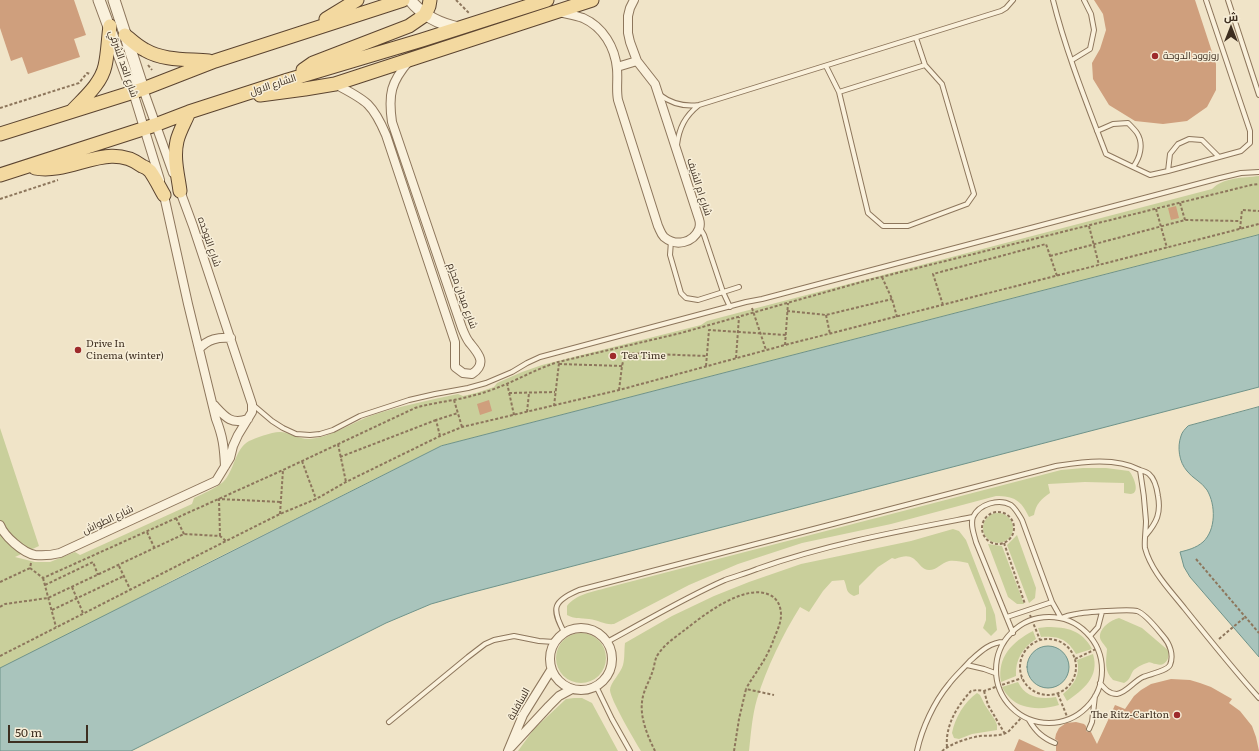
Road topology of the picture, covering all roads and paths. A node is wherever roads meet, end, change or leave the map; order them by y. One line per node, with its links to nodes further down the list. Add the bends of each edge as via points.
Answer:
1 (99, 0): 19 (street, شارع العد الشرقي)
2 (114, 0): 22 (street, شارع العد الشرقي)
3 (357, 0): 21 (main road)
4 (404, 0): 21 (main road)
5 (410, 0): 18 (street)
6 (430, 0): 18 (main road)
7 (456, 0): 17 (path)
8 (547, 0): 20 (main road, الشارع الاول)
9 (592, 0): 16 (main road)
10 (634, 0): 27 (street, شارع ام الشيف, via 627,25)
11 (1013, 0): 23 (lane, via 1001,11)
12 (1053, 0): 25 (lane)
13 (1084, 0): 25 (lane, via 1091,14 1094,30 1090,49)
14 (1206, 0): 47 (lane, via 1250,131 1250,143 1246,147 1241,151)
15 (1228, 0): 37 (lane)
16 (557, 12): 24 (main road); 30 (street, via 581,17 607,37)
17 (470, 14)
18 (425, 15): 20 (street, via 441,24); 32 (main road, via 403,29 313,63)
19 (110, 26): 31 (main road, via 105,68); 34 (street, شارع العد الشرقي)
20 (459, 28): 32 (main road, الشارع الاول)
21 (310, 29): 26 (main road)
22 (125, 35): 26 (main road, via 143,49 158,56 169,59); 34 (street, شارع العد الشرقي)
23 (916, 38): 28 (lane); 29 (lane)
24 (410, 60): 33 (main road); 33 (street, شارع ميدان محزم, via 398,74 392,88 392,122 462,328 479,354 480,365 472,374 463,373 455,366 454,342 380,120 360,97)
25 (1072, 60): 44 (lane)
26 (215, 61): 34 (main road)
27 (637, 61): 30 (street); 36 (street, شارع ام الشيف)
28 (925, 65): 35 (lane); 35 (lane, via 942,84 974,194 967,204 908,226 883,226 868,213)
29 (826, 66): 35 (lane); 39 (lane)
30 (616, 67): 66 (street, via 618,96 624,120 658,226 663,236)
31 (101, 78): 40 (path, via 87,73 79,83); 41 (main road)
32 (288, 80): 38 (main road, الشارع الاول)
33 (335, 84): 38 (main road)
34 (138, 90): 41 (main road); 43 (street, شارع العد الشرقي)
35 (839, 92)
36 (658, 94): 39 (lane, via 677,104); 46 (street, شارع ام الشيف)
37 (1259, 95)
38 (233, 99): 42 (main road, الشارع الاول)
39 (699, 105): 46 (lane, via 681,127 678,136)
40 (0, 108)
41 (72, 111): 45 (main road)
42 (189, 112): 43 (main road, الشارع الاول); 54 (main road, via 177,140)
43 (150, 127): 48 (main road, الشارع الاول); 54 (street, شارع النوخده); 55 (street)
44 (1097, 131): 49 (lane, via 1106,154); 49 (lane, via 1113,124 1128,123 1138,134 1141,146 1138,160)
45 (0, 134)
46 (678, 155): 64 (street, شارع ام الشيف)
47 (1219, 157): 50 (lane); 50 (lane, via 1202,140 1189,139 1178,144 1170,154)
48 (27, 166): 52 (main road, الشارع الاول); 55 (main road, via 38,169 53,168 104,156 123,156 150,171)
49 (1133, 167): 50 (lane, via 1150,175)
50 (1168, 171)
51 (1259, 172): 76 (lane, via 1220,178)
52 (0, 175)
53 (1259, 184): 56 (path)
54 (180, 191): 89 (street, شارع النوخده)
55 (164, 195): 91 (street)
56 (1180, 203): 57 (path); 59 (path)
57 (1156, 209): 62 (path); 63 (path)
58 (1259, 211): 60 (path, via 1242,210)
59 (1185, 220): 60 (path); 63 (path)
60 (1240, 221): 65 (path)
61 (1259, 224): 65 (path)
62 (1089, 226): 67 (path); 72 (path)
63 (1161, 226): 67 (path); 68 (path)
64 (700, 228): 66 (street, شارع ام الشيف, via 687,242); 74 (lane)
65 (1240, 229): 68 (path)
66 (671, 241): 74 (lane, via 670,255 681,293 686,298 698,300)
67 (1093, 244): 69 (path); 70 (path)
68 (1167, 248): 70 (path)
69 (1050, 256): 71 (path); 78 (path, via 1046,244 933,274)
70 (1099, 265): 71 (path)
71 (1057, 276): 78 (path)
72 (882, 277): 75 (path); 77 (path)
73 (739, 287): 74 (lane)
74 (722, 292): 79 (lane)
75 (892, 299): 82 (path); 84 (path)
76 (749, 301): 79 (lane); 81 (path)
77 (788, 303): 80 (path); 81 (path)
78 (943, 305): 84 (path)
79 (730, 307): 98 (lane, via 540,357)
80 (788, 311): 82 (path); 88 (path)
81 (753, 313): 83 (path); 86 (path)
82 (826, 315): 87 (path)
83 (739, 316): 85 (path); 95 (path, via 680,334)
84 (897, 317): 87 (path)
85 (738, 332): 86 (path); 93 (path, via 709,330); 94 (path)
86 (761, 333): 88 (path); 92 (path)
87 (830, 334): 90 (path)
88 (786, 335): 90 (path)
89 (231, 338): 91 (street, via 210,340); 104 (street, شارع النوخده)
90 (785, 345): 92 (path)
91 (199, 349): 105 (street)
92 (766, 350): 94 (path)
93 (706, 356): 96 (path, via 625,353); 97 (path)
94 (736, 358): 97 (path)
95 (559, 363): 96 (path); 99 (path, via 543,367); 101 (path)
96 (622, 366): 100 (path)
97 (706, 366): 100 (path)
98 (501, 376): 99 (path); 104 (lane, via 468,388 409,400 360,416 320,434 296,434 272,421)
99 (507, 383): 102 (path); 113 (path, via 475,396 415,408)
100 (619, 390): 106 (path)
101 (555, 392): 103 (path); 106 (path)
102 (509, 393): 103 (path); 109 (path)
103 (529, 393): 107 (path)
104 (252, 404): 110 (street, شارع الطواش)
105 (213, 405): 110 (street, via 222,415 232,420); 116 (street, via 222,434)
106 (554, 406): 107 (path)
107 (527, 412): 109 (path)
108 (458, 413): 111 (path)
109 (514, 414): 112 (path, via 462,427)
110 (248, 420): 116 (street, شارع الطواش, via 238,435)
111 (436, 420): 112 (path); 114 (path)
112 (440, 436): 119 (path)
113 (338, 444): 114 (path); 115 (path)
114 (340, 457): 119 (path)
115 (302, 461): 117 (path); 121 (path)
116 (225, 467): 134 (street, شارع الطواش, via 216,481 72,548 60,553)
117 (283, 470): 120 (path); 122 (path)
118 (1140, 470): 129 (lane); 129 (lane, via 1149,474 1156,484 1160,509 1157,520); 158 (lane, via 1134,466 1108,462 1081,462 1056,466 585,588 558,602 556,610)
119 (346, 482): 121 (path)
120 (219, 499): 122 (path); 124 (path); 130 (path)
121 (316, 499): 123 (path)
122 (281, 502): 123 (path)
123 (280, 514): 131 (path)
124 (176, 518): 127 (path); 128 (path)
125 (973, 518): 147 (lane, via 988,504 1002,502 1016,510); 153 (lane, via 972,527 976,542); 164 (lane, via 835,546 780,561 727,579 690,596)
126 (0, 525): 134 (street, via 11,540)
127 (147, 532): 133 (path); 140 (path)
128 (184, 534): 130 (path); 133 (path)
129 (1146, 535): 166 (lane, via 1144,546 1149,560)
130 (220, 536): 131 (path)
131 (226, 541): 144 (path)
132 (1004, 543): 132 (path, via 988,541 982,531 983,520 992,512 1007,514 1014,522 1014,532); 150 (path)
133 (155, 549): 136 (path)
134 (33, 555): 137 (path)
135 (1196, 559): 154 (path)
136 (119, 566): 138 (path); 139 (path)
137 (30, 568): 140 (path); 141 (path)
138 (98, 575): 142 (path, via 93,562); 143 (path)
139 (124, 576): 144 (path); 146 (path)
140 (43, 578): 142 (path)
141 (0, 582)
142 (45, 584): 145 (path)
143 (72, 587): 145 (path); 146 (path)
144 (130, 589): 152 (path)
145 (48, 598): 148 (path, via 5,604); 149 (path)
146 (77, 598): 149 (path); 152 (path)
147 (1052, 602): 150 (lane); 155 (lane)
148 (0, 607)
149 (52, 610): 157 (path)
150 (1028, 610): 153 (lane); 156 (path)
151 (1102, 612): 155 (lane); 161 (lane, via 1098,627); 174 (lane, via 1137,611 1153,624 1167,641 1171,656 1167,669 1136,681 1123,692 1109,692)
152 (83, 613): 157 (path)
153 (1007, 617): 159 (lane)
154 (1245, 617): 160 (path); 166 (path)
155 (1061, 618): 156 (lane); 161 (lane, via 1077,624)
156 (1031, 621): 159 (lane); 162 (path)
157 (56, 627): 168 (path)
158 (564, 632): 163 (street); 164 (street, via 588,628)
159 (1013, 633): 165 (lane)
160 (1259, 633)
161 (1090, 636): 167 (lane)
162 (1040, 640): 169 (path, via 1061,642); 173 (path, via 1025,651 1021,660)
163 (554, 642): 171 (street, via 550,656); 187 (lane, via 514,636 485,644)
164 (607, 642): 175 (street, via 612,663 607,676)
165 (1004, 642): 170 (lane, via 986,647); 172 (lane, via 997,657)
166 (1213, 644): 183 (lane)
167 (1098, 648): 169 (path); 174 (lane, via 1102,666)
168 (0, 656)
169 (1075, 659): 180 (path, via 1074,677 1069,686)
170 (967, 665): 172 (lane); 195 (lane, via 948,684 940,697 922,734)
171 (551, 670): 177 (street, via 559,682); 177 (street, السافلية, via 522,715 508,751 559,696)
172 (994, 673): 176 (lane)
173 (1022, 678): 176 (path); 180 (path, via 1035,692 1044,695)
174 (1100, 683): 181 (lane)
175 (596, 686): 177 (street, via 587,689); 192 (lane)
176 (997, 686): 179 (path); 184 (lane, via 1007,704)
177 (572, 688)
178 (746, 689): 182 (path); 193 (path, via 766,657 780,623 780,607 775,598 768,594 744,595 722,604 701,617 659,652 642,701 643,719); 194 (path)
179 (984, 691): 189 (path, via 988,705); 191 (path, via 971,691 957,709 947,729)
180 (1058, 694): 185 (path)
181 (1096, 694): 185 (lane, via 1081,711); 188 (lane)
182 (774, 695)
183 (1259, 698)
184 (1022, 717): 186 (lane); 189 (path)
185 (1068, 719): 186 (lane, via 1045,723)
186 (1029, 720): 190 (lane, via 1034,730)
187 (389, 722)
188 (1089, 730)
189 (1005, 734): 191 (path, via 980,736)
190 (1056, 743)
191 (947, 747): 196 (path)
192 (630, 751)
193 (655, 751)
194 (734, 751)
195 (917, 751)
196 (942, 751)

